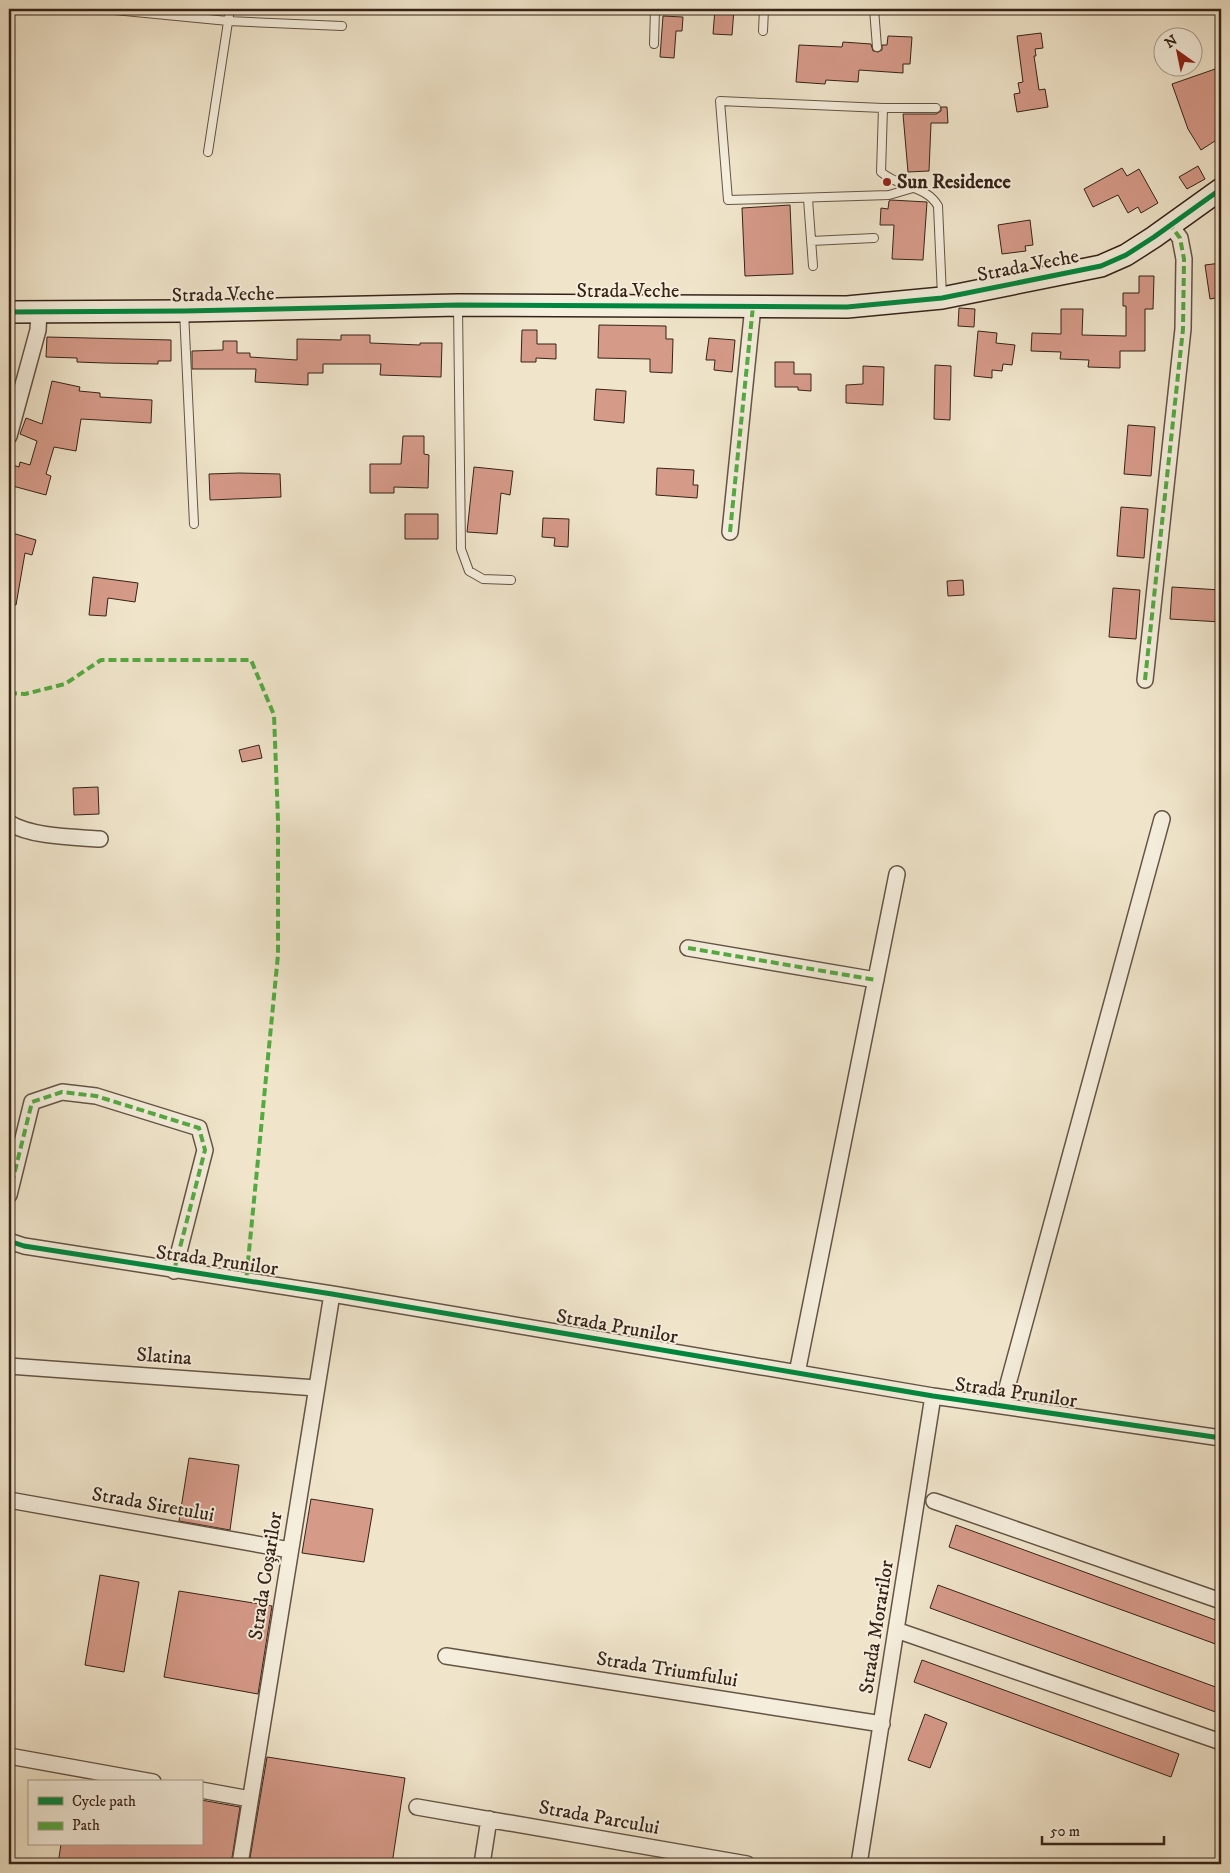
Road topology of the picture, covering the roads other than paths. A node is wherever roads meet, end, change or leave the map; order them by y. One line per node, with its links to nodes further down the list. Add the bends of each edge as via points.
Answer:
1 (104, 9): 6 (lane)
2 (230, 9): 6 (lane)
3 (655, 9): 9 (lane)
4 (764, 9): 8 (lane)
5 (874, 9): 10 (lane)
6 (228, 20): 7 (lane); 13 (lane)
7 (342, 26)
8 (763, 31)
9 (654, 44)
10 (877, 48)
11 (883, 108): 12 (lane); 14 (lane, via 881,172); 16 (lane, via 720,101 728,200)
12 (936, 108)
13 (208, 152)
14 (913, 188): 16 (lane, via 889,195); 21 (lane, via 933,197 938,206)
15 (1221, 189): 17 (street, Strada Veche)
16 (808, 199): 19 (lane)
17 (1171, 226): 21 (street, Strada Veche, via 1126,255 1101,266); 31 (street, via 1180,238 1184,259 1183,329)
18 (874, 238): 19 (lane)
19 (812, 242): 20 (lane)
20 (813, 266)
21 (942, 298): 23 (street, Strada Veche, via 847,307)
22 (458, 305): 23 (street, Strada Veche); 24 (street, Strada Veche); 30 (lane, via 461,548 470,572 483,579)
23 (754, 306): 29 (street)
24 (184, 311): 26 (street, Strada Veche); 28 (lane)
25 (9, 312): 26 (street, Strada Veche)
26 (39, 312): 27 (street, via 38,330)
27 (9, 436)
28 (194, 524)
29 (730, 532)
30 (511, 580)
31 (1146, 680)
32 (1162, 819): 46 (street)
33 (9, 823): 34 (street, via 56,836)
34 (100, 839)
35 (897, 874): 37 (street)
36 (688, 948): 37 (street)
37 (876, 980): 43 (street)
38 (9, 1195): 40 (street, via 32,1102 62,1092 96,1096 199,1128 206,1150)
39 (9, 1241): 40 (street, Strada Prunilor)
40 (174, 1271): 41 (street, Strada Prunilor)
41 (332, 1294): 43 (street, Strada Prunilor); 44 (street, Strada Coșarilor)
42 (9, 1366): 44 (street, Slatina)
43 (797, 1373): 45 (street, Strada Prunilor)
44 (316, 1388): 50 (street, Strada Coșarilor)
45 (933, 1396): 46 (street, Strada Prunilor); 52 (street, Strada Morarilor)
46 (1002, 1406): 47 (street, Strada Prunilor)
47 (1221, 1438)
48 (9, 1500): 50 (street, Strada Siretului)
49 (934, 1501): 51 (street)
50 (290, 1550): 59 (street, Strada Coșarilor)
51 (1221, 1601)
52 (896, 1630): 54 (street, Strada Morarilor); 55 (street)
53 (446, 1656): 54 (street, Strada Triumfului)
54 (882, 1724): 66 (street, Strada Morarilor)
55 (1221, 1742)
56 (9, 1756): 57 (street)
57 (142, 1780)
58 (202, 1790): 59 (street)
59 (250, 1799): 63 (street, Strada Coșarilor)
60 (417, 1807): 61 (street, Strada Parcului)
61 (489, 1819): 62 (street, Strada Parcului); 64 (street)
62 (669, 1858): 65 (street, Strada Parcului)
63 (240, 1864)
64 (482, 1864)
65 (747, 1864)
66 (859, 1864)

